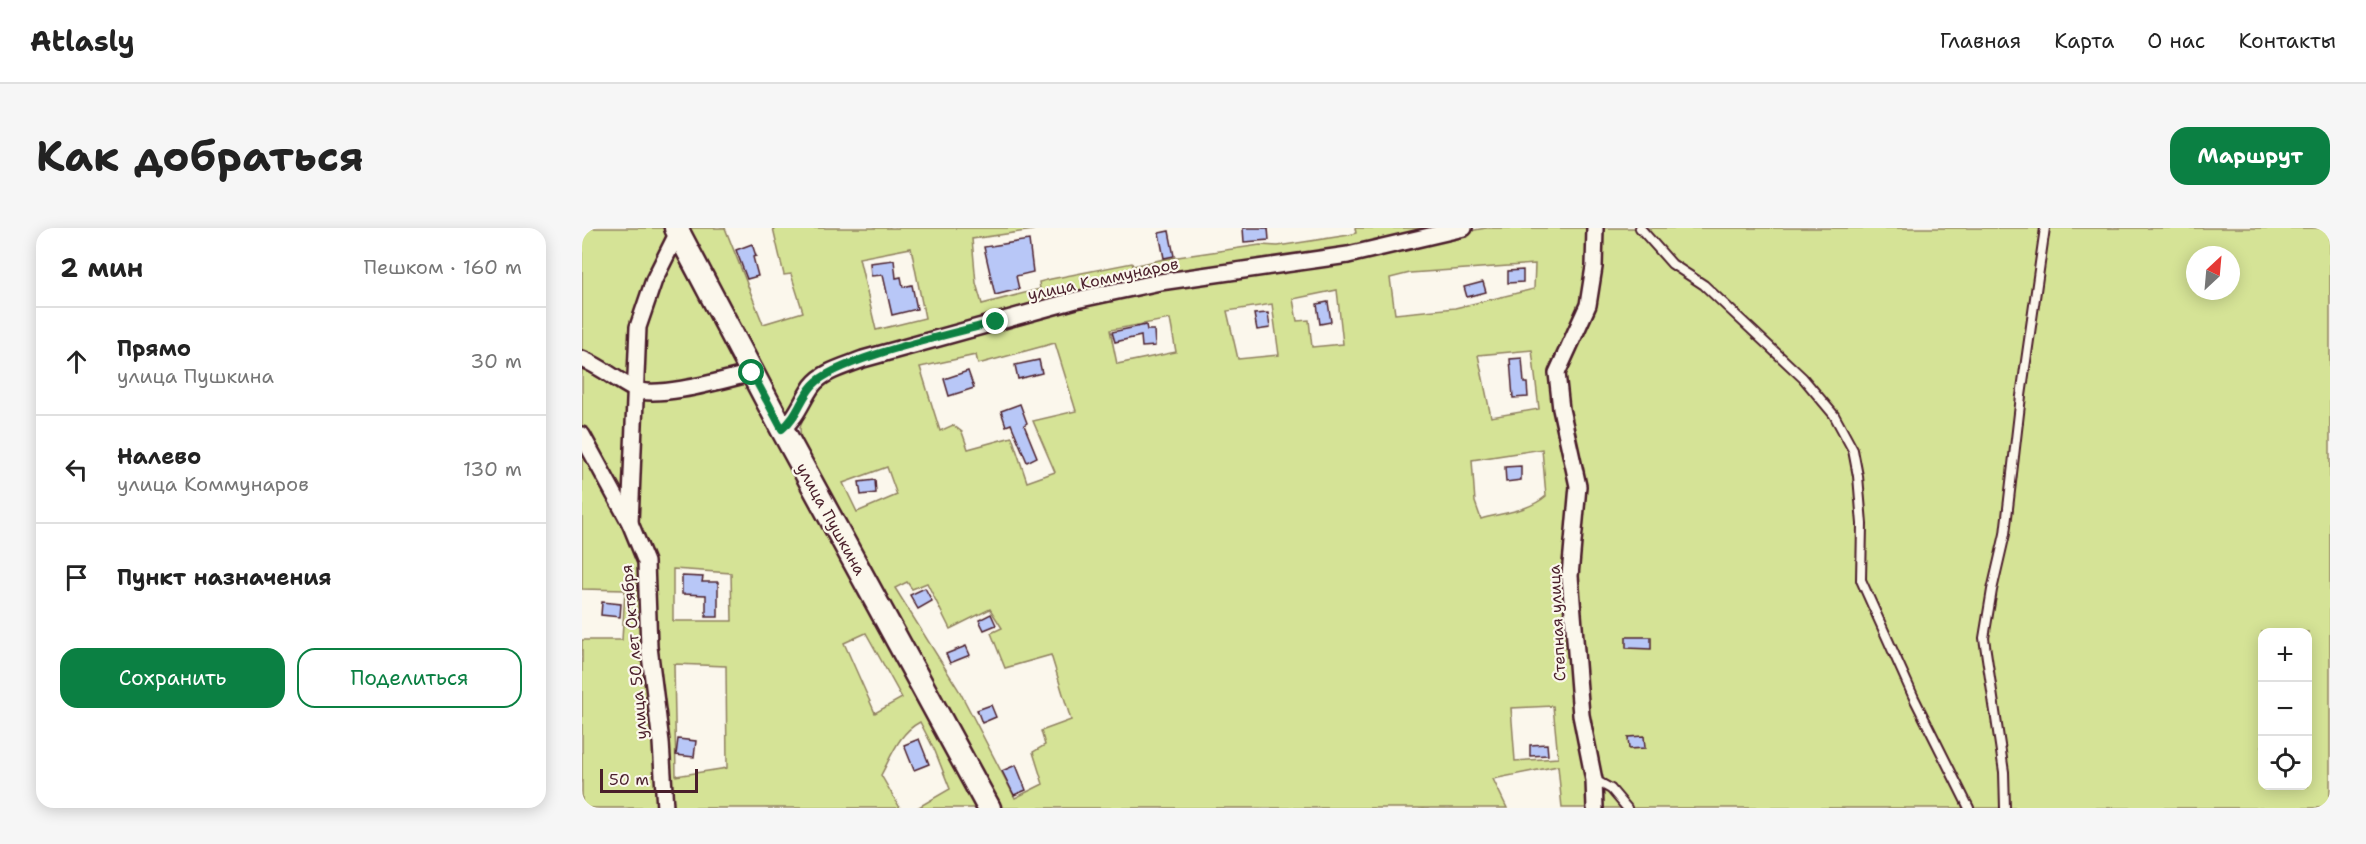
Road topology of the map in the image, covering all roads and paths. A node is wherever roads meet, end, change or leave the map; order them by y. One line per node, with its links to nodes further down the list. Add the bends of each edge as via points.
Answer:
1 (1464, 228): 9 (street, улица Коммунаров, via 1348,255 1160,282 863,359 832,371 813,385 794,419)
2 (1595, 228): 12 (street, Степная улица, via 1588,305 1557,373 1578,486 1570,576 1581,715)
3 (1640, 228): 17 (lane, via 1672,264 1704,285 1803,378 1833,415 1853,450 1862,524 1861,580)
4 (2046, 228): 18 (lane, via 2005,534 1984,638 2004,772)
5 (677, 230): 7 (street, улица Пушкина); 8 (street, via 638,327)
6 (582, 359): 8 (street)
7 (752, 373): 8 (street, via 667,392); 9 (street, улица Пушкина)
8 (636, 390): 11 (street)
9 (782, 429): 14 (street, улица Пушкина)
10 (582, 435): 11 (street, улица 50 лет Октября)
11 (630, 523): 13 (street, улица 50 лет Октября, via 646,562 649,647)
12 (1594, 780): 15 (street, Степная улица); 16 (lane, via 1611,789)
13 (665, 808)
14 (989, 808)
15 (1595, 808)
16 (1627, 808)
17 (1969, 808)
18 (2005, 808)

